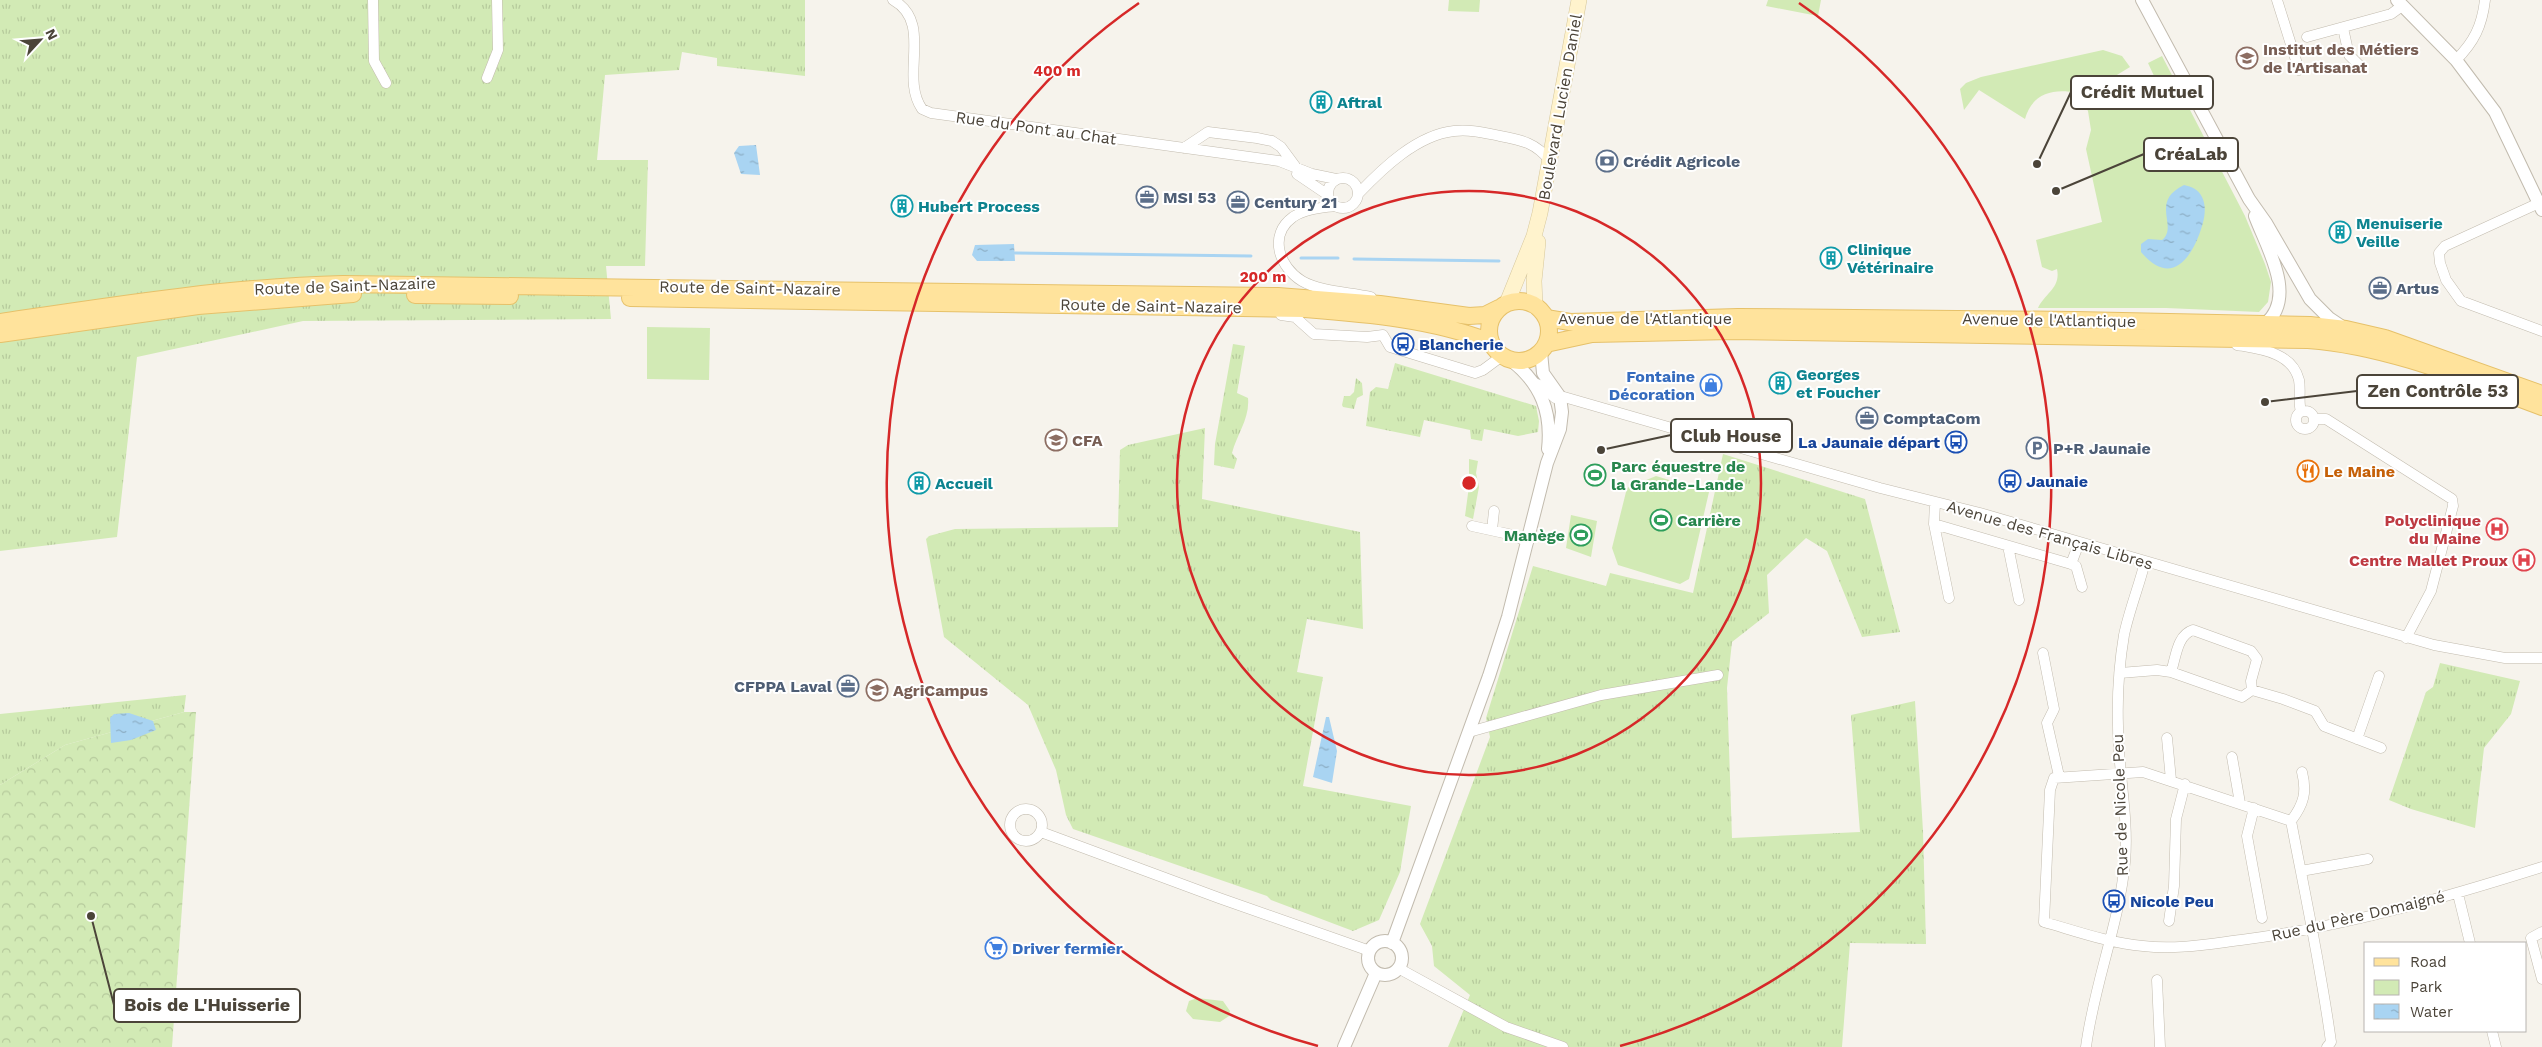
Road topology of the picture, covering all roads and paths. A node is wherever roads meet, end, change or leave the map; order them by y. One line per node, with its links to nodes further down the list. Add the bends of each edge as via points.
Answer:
1 (373, 0): 15 (street, via 374,61)
2 (497, 0): 14 (street, via 498,50)
3 (893, 0): 16 (street, Rue du Pont au Chat, via 910,14 914,26 914,92 922,109 931,114)
4 (1579, 0): 18 (main road, Boulevard Lucien Daniel)
5 (2142, 0): 23 (street)
6 (2277, 0): 13 (street)
7 (2485, 0): 11 (street, via 2476,35)
8 (2400, 3): 9 (street, via 2391,14); 11 (street)
9 (2343, 28): 10 (street); 12 (street, via 2349,55)
10 (2307, 37)
11 (2456, 60): 25 (street, via 2495,112)
12 (2361, 66)
13 (2299, 70)
14 (487, 78)
15 (386, 83)
16 (1184, 148): 17 (street, Rue du Pont au Chat); 19 (street, via 1208,132 1257,138 1281,146)
17 (1269, 160): 19 (street); 22 (street, via 1308,180)
18 (1550, 161): 21 (street, via 1533,143 1471,130 1455,130 1413,147); 26 (main road, Boulevard Lucien Daniel)
19 (1295, 166): 20 (street)
20 (1336, 179): 21 (street, via 1354,182); 22 (street)
21 (1359, 193): 24 (street, via 1348,208)
22 (1328, 195): 24 (street)
23 (2249, 199): 34 (street, via 2278,277 2278,304 2272,319); 35 (street, via 2310,299)
24 (1334, 206): 30 (street, via 1306,212 1286,225 1280,234 1279,245 1281,258 1289,272 1304,282 1319,286)
25 (2540, 206): 36 (street, via 2445,246 2439,253 2446,280 2461,301)
26 (1540, 214): 27 (main road, Boulevard Lucien Daniel); 29 (main road, Boulevard Lucien Daniel, via 1534,236)
27 (1535, 305): 29 (main road, via 1526,301); 32 (main road)
28 (1223, 306): 31 (main road, Route de Saint-Nazaire); 37 (main road, Route de Saint-Nazaire, via 360,294 198,306); 38 (street, via 1294,317 1314,334)
29 (1503, 306): 30 (main road, Route de Saint-Nazaire, via 1485,315 1469,316); 40 (main road, via 1490,324)
30 (1432, 310): 33 (main road, Route de Saint-Nazaire, via 1278,296 343,284 282,286 172,297)
31 (1394, 317): 38 (street); 40 (main road, Route de Saint-Nazaire, via 1465,332)
32 (1546, 318): 34 (main road, Avenue de l'Atlantique, via 1570,322 1738,317); 41 (main road, via 1549,336)
33 (0, 322)
34 (2265, 324): 35 (main road, Avenue de l'Atlantique)
35 (2346, 329): 44 (main road, Avenue de l'Atlantique, via 2385,338)
36 (2542, 331)
37 (0, 334)
38 (1383, 335): 42 (street, via 1390,347 1475,373)
39 (2184, 337): 41 (main road, Avenue de l'Atlantique, via 1732,331 1592,334); 46 (main road, Avenue de l'Atlantique, via 2308,340 2372,349); 47 (street, via 2271,351 2280,356 2298,379)
40 (1491, 342): 42 (main road)
41 (1544, 348): 42 (main road, via 1529,360); 45 (street, via 1543,373)
42 (1507, 358): 43 (street)
43 (1534, 383): 45 (street, Avenue des Français Libres, via 1555,398); 49 (street, via 1547,408)
44 (2542, 394)
45 (1560, 397): 49 (street, via 1560,429); 50 (street, Avenue des Français Libres)
46 (2542, 407)
47 (2300, 412): 48 (street, via 2310,412); 48 (street, via 2296,421 2302,428 2311,427)
48 (2314, 418): 63 (street, via 2326,419 2452,499 2453,506 2431,591)
49 (1547, 464): 55 (street)
50 (1935, 502): 52 (street); 56 (street, Avenue des Français Libres)
51 (1494, 511): 54 (street)
52 (1934, 524): 57 (street); 61 (street)
53 (1472, 526): 54 (street)
54 (1492, 530): 55 (street)
55 (1528, 542): 71 (street, via 1508,617)
56 (2079, 543): 58 (street, Avenue des Français Libres); 59 (street)
57 (2008, 546): 59 (street); 62 (street)
58 (2145, 562): 63 (street, Avenue des Français Libres); 67 (street, Rue de Nicole Peu, via 2124,633)
59 (2071, 564): 60 (street, via 2076,566)
60 (2082, 587)
61 (1949, 598)
62 (2019, 600)
63 (2406, 638): 65 (street, Avenue des Français Libres, via 2481,656)
64 (2043, 653): 78 (street, via 2054,709 2047,723)
65 (2542, 658)
66 (2171, 672): 67 (street); 70 (street, via 2242,697); 70 (street, via 2182,637 2193,630 2251,651 2257,659 2250,682)
67 (2120, 673): 76 (street, Rue de Nicole Peu, via 2118,728)
68 (1718, 675): 71 (street, via 1601,694)
69 (2379, 676): 73 (street)
70 (2252, 690): 73 (street, via 2314,711 2324,726)
71 (1469, 732): 95 (street)
72 (2167, 738): 79 (street)
73 (2357, 739): 74 (street)
74 (2382, 748)
75 (2232, 758): 81 (street)
76 (2122, 772): 78 (street); 79 (street, via 2143,772); 93 (street, Rue de Nicole Peu, via 2125,859 2122,895)
77 (2302, 772): 83 (street, via 2306,788 2299,810)
78 (2060, 776): 93 (street, Rue du Père Domaigné, via 2054,778 2050,790 2044,922)
79 (2171, 780): 80 (street)
80 (2185, 784): 81 (street); 90 (street, via 2176,820 2174,886)
81 (2240, 803): 82 (street)
82 (2254, 808): 83 (street); 89 (street, via 2247,836)
83 (2291, 821): 87 (street)
84 (1041, 832): 96 (street)
85 (2368, 860): 87 (street)
86 (2542, 867): 88 (street, Rue du Père Domaigné)
87 (2301, 871): 91 (street)
88 (2458, 894): 91 (street, Rue du Père Domaigné); 94 (street)
89 (2262, 918)
90 (2169, 921)
91 (2312, 930): 93 (street, Rue du Père Domaigné, via 2190,947 2144,946); 106 (street, via 2331,1042)
92 (2542, 932): 99 (street, via 2531,938)
93 (2112, 941): 104 (street, Rue de Nicole Peu)
94 (2470, 942)
95 (1392, 943): 96 (street, via 1382,942); 97 (street, via 1401,954)
96 (1370, 951): 98 (street, via 1370,966)
97 (1398, 968): 98 (street, via 1386,975); 103 (street, via 1506,1027)
98 (1376, 973): 102 (street)
99 (2542, 979)
100 (2157, 980): 105 (street)
101 (2492, 1032): 107 (street)
102 (1344, 1047)
103 (1563, 1047)
104 (2086, 1047)
105 (2160, 1047)
106 (2327, 1047)
107 (2496, 1047)

